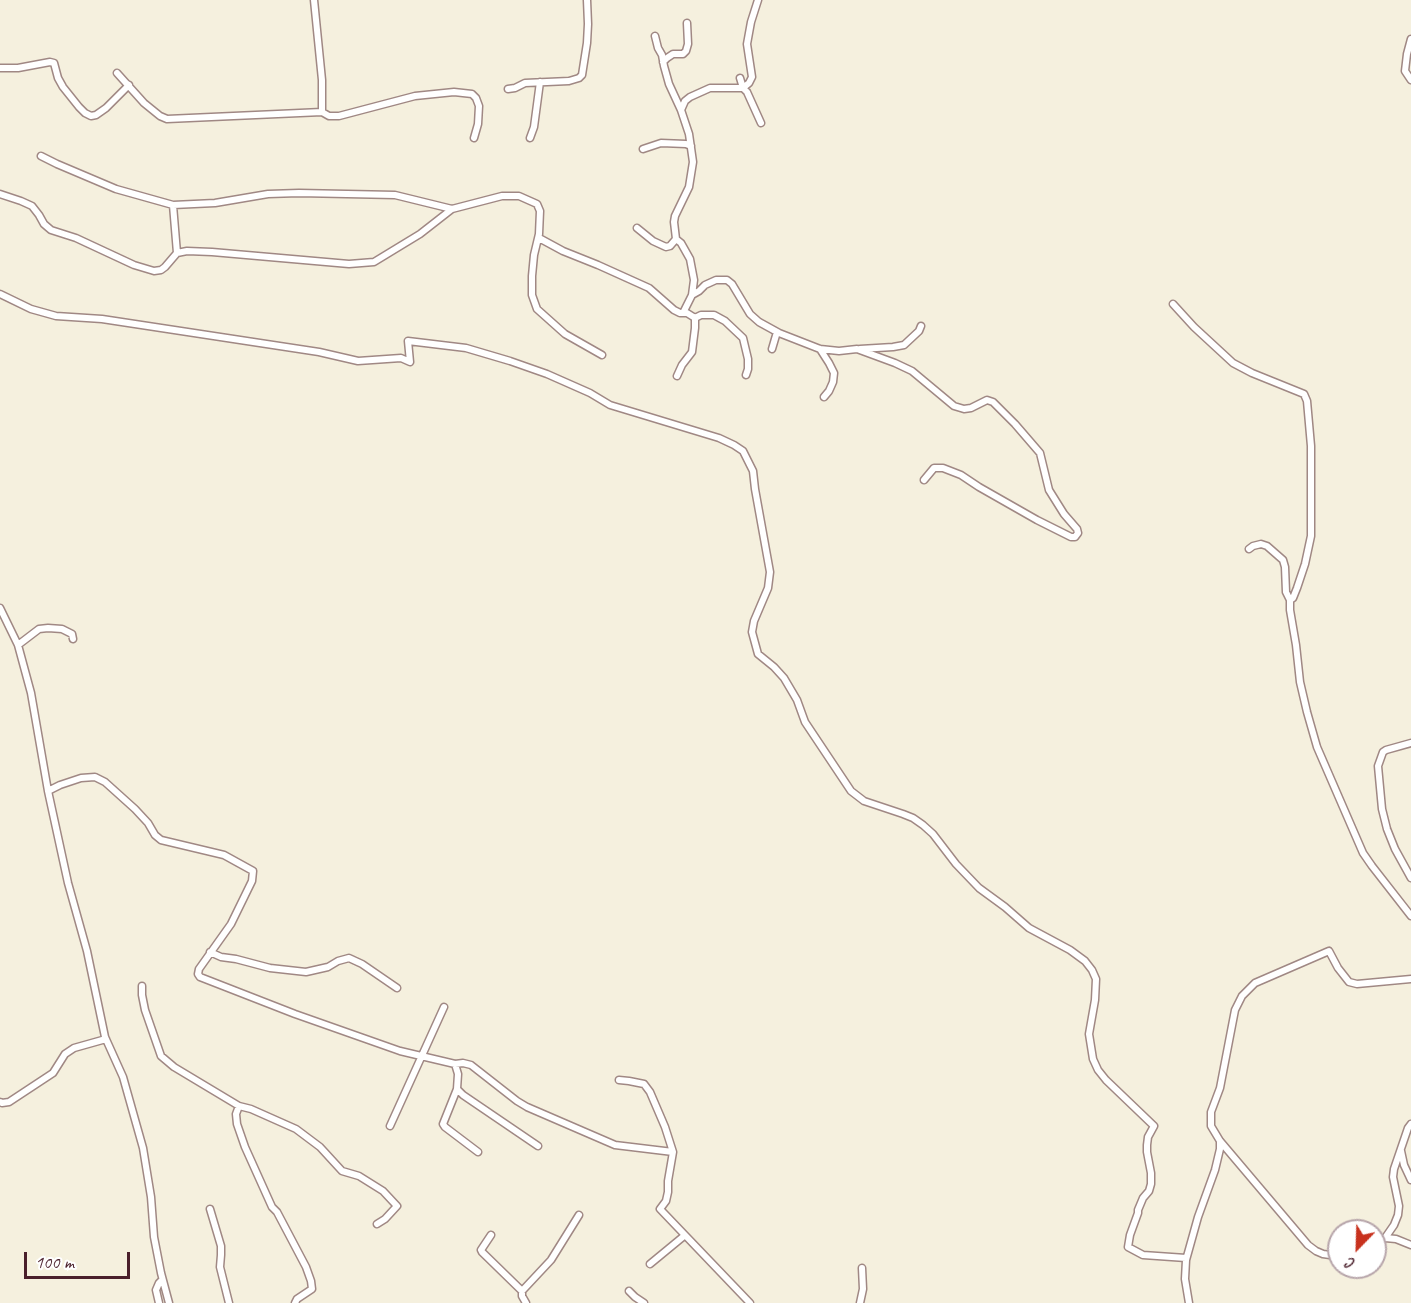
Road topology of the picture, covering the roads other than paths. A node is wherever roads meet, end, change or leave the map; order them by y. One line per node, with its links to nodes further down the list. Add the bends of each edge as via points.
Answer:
1 (314, 0): 17 (street)
2 (587, 0): 12 (street, via 588,33 582,75 569,81)
3 (758, 0): 14 (street, via 747,44 752,77)
4 (687, 23): 7 (street, via 686,51)
5 (655, 36): 7 (street)
6 (1411, 39): 11 (street, via 1405,71)
7 (663, 62): 16 (street)
8 (0, 68): 13 (street, via 54,63 63,87 91,116 106,108)
9 (117, 73): 13 (street)
10 (740, 78): 14 (street)
11 (1411, 80)
12 (540, 82): 15 (street); 20 (street)
13 (129, 85): 17 (street, via 144,103 167,119)
14 (743, 88): 16 (street, via 710,88 690,97); 18 (street)
15 (508, 89)
16 (681, 110): 21 (street)
17 (322, 112): 19 (street, via 326,118 415,96 472,94 479,106)
18 (761, 123)
19 (474, 138)
20 (530, 138)
21 (691, 146): 22 (street, via 661,143); 29 (street, via 689,187 674,222)
22 (643, 149)
23 (41, 156): 25 (street, via 116,189)
24 (0, 194): 30 (street, via 32,206 51,231 134,265 161,270)
25 (173, 205): 26 (street, via 299,193 395,195); 30 (street)
26 (452, 209): 28 (street, via 509,195 526,199 537,204 540,211); 30 (street, via 374,262 349,264 212,252)
27 (637, 228): 29 (street, via 666,247)
28 (539, 238): 34 (street, via 649,288); 41 (street, via 532,276 537,309 565,334)
29 (676, 239): 32 (street, via 690,259)
30 (177, 253)
31 (0, 294): 84 (street, via 56,316 102,319 358,361 401,358 410,362 408,341 466,348 547,374 610,405 719,438 743,451 753,471 770,572 752,632 758,654 784,678 805,722 851,791 864,801 923,825 979,888 1029,928 1070,950 1092,970 1096,979 1089,1034 1093,1059 1106,1080 1154,1126 1147,1145 1151,1184 1138,1210 1128,1247 1143,1255)
32 (692, 295): 34 (street); 37 (street, via 716,280 727,280 750,314)
33 (1173, 304): 47 (street, via 1233,363 1304,394 1307,401 1311,536 1298,588)
34 (682, 313): 35 (street)
35 (695, 318): 42 (street, via 714,315 743,338); 43 (street, via 692,352)
36 (921, 326): 40 (street, via 904,345)
37 (777, 332): 38 (street); 39 (street)
38 (772, 349)
39 (820, 349): 40 (street); 44 (street, via 834,373)
40 (857, 349): 45 (street, via 912,371 954,406 964,409 987,400 993,402 1040,453 1049,490 1078,533 1071,537 942,468 934,468)
41 (602, 355)
42 (746, 375)
43 (677, 376)
44 (824, 397)
45 (924, 480)
46 (1249, 549): 47 (street, via 1261,544 1283,560)
47 (1290, 600): 54 (street, via 1300,682 1317,747 1363,853)
48 (0, 608): 50 (street)
49 (73, 639): 50 (street, via 72,634 62,629 48,628 39,629)
50 (18, 645): 52 (street, via 31,693)
51 (1411, 743): 53 (street, via 1383,752 1378,766 1387,830)
52 (48, 791): 55 (street, via 81,778 95,777 135,809 161,840 224,855 253,871 231,924); 60 (street)
53 (1411, 878)
54 (1411, 916)
55 (210, 952): 58 (street, via 270,968 306,972 349,958); 61 (street, via 199,969 200,977)
56 (1411, 979): 69 (street, via 1349,982 1329,951 1255,983 1235,1010 1220,1088 1211,1112 1211,1126)
57 (142, 986): 66 (street, via 145,1010 161,1056)
58 (397, 988)
59 (444, 1007): 61 (street)
60 (106, 1039): 65 (street, via 74,1048 65,1054 53,1073 9,1102); 87 (street, via 123,1077 143,1148)
61 (422, 1057): 62 (street); 68 (street)
62 (455, 1064): 64 (street); 73 (street, via 471,1065 527,1107 615,1145)
63 (619, 1080): 73 (street, via 644,1084)
64 (457, 1089): 70 (street); 72 (street, via 443,1124)
65 (0, 1102)
66 (239, 1106): 77 (street, via 296,1129 342,1171 359,1176 382,1191 397,1206); 93 (street, via 237,1124 245,1147 311,1281 312,1289)
67 (1411, 1124): 71 (street)
68 (390, 1126)
69 (1220, 1142): 83 (street, via 1308,1245); 84 (street, via 1215,1170)
70 (538, 1146)
71 (1401, 1148): 74 (street); 79 (street, via 1393,1178 1398,1215)
72 (478, 1152)
73 (673, 1152): 80 (street, via 666,1201 660,1209)
74 (1411, 1180)
75 (210, 1209): 92 (street)
76 (579, 1215): 88 (street, via 551,1260)
77 (377, 1224)
78 (491, 1235): 88 (street, via 482,1252)
79 (1387, 1235)
80 (684, 1236): 85 (street); 96 (street)
81 (1387, 1238): 82 (street)
82 (1411, 1245)
83 (1327, 1255)
84 (1186, 1258): 98 (street)
85 (650, 1263)
86 (861, 1268): 97 (street)
87 (162, 1280): 90 (street, via 156,1290); 91 (street)
88 (522, 1291): 94 (street)
89 (629, 1291): 95 (street)
90 (159, 1303)
91 (169, 1303)
92 (229, 1303)
93 (295, 1303)
94 (526, 1303)
95 (644, 1303)
96 (750, 1303)
97 (860, 1303)
98 (1190, 1303)

